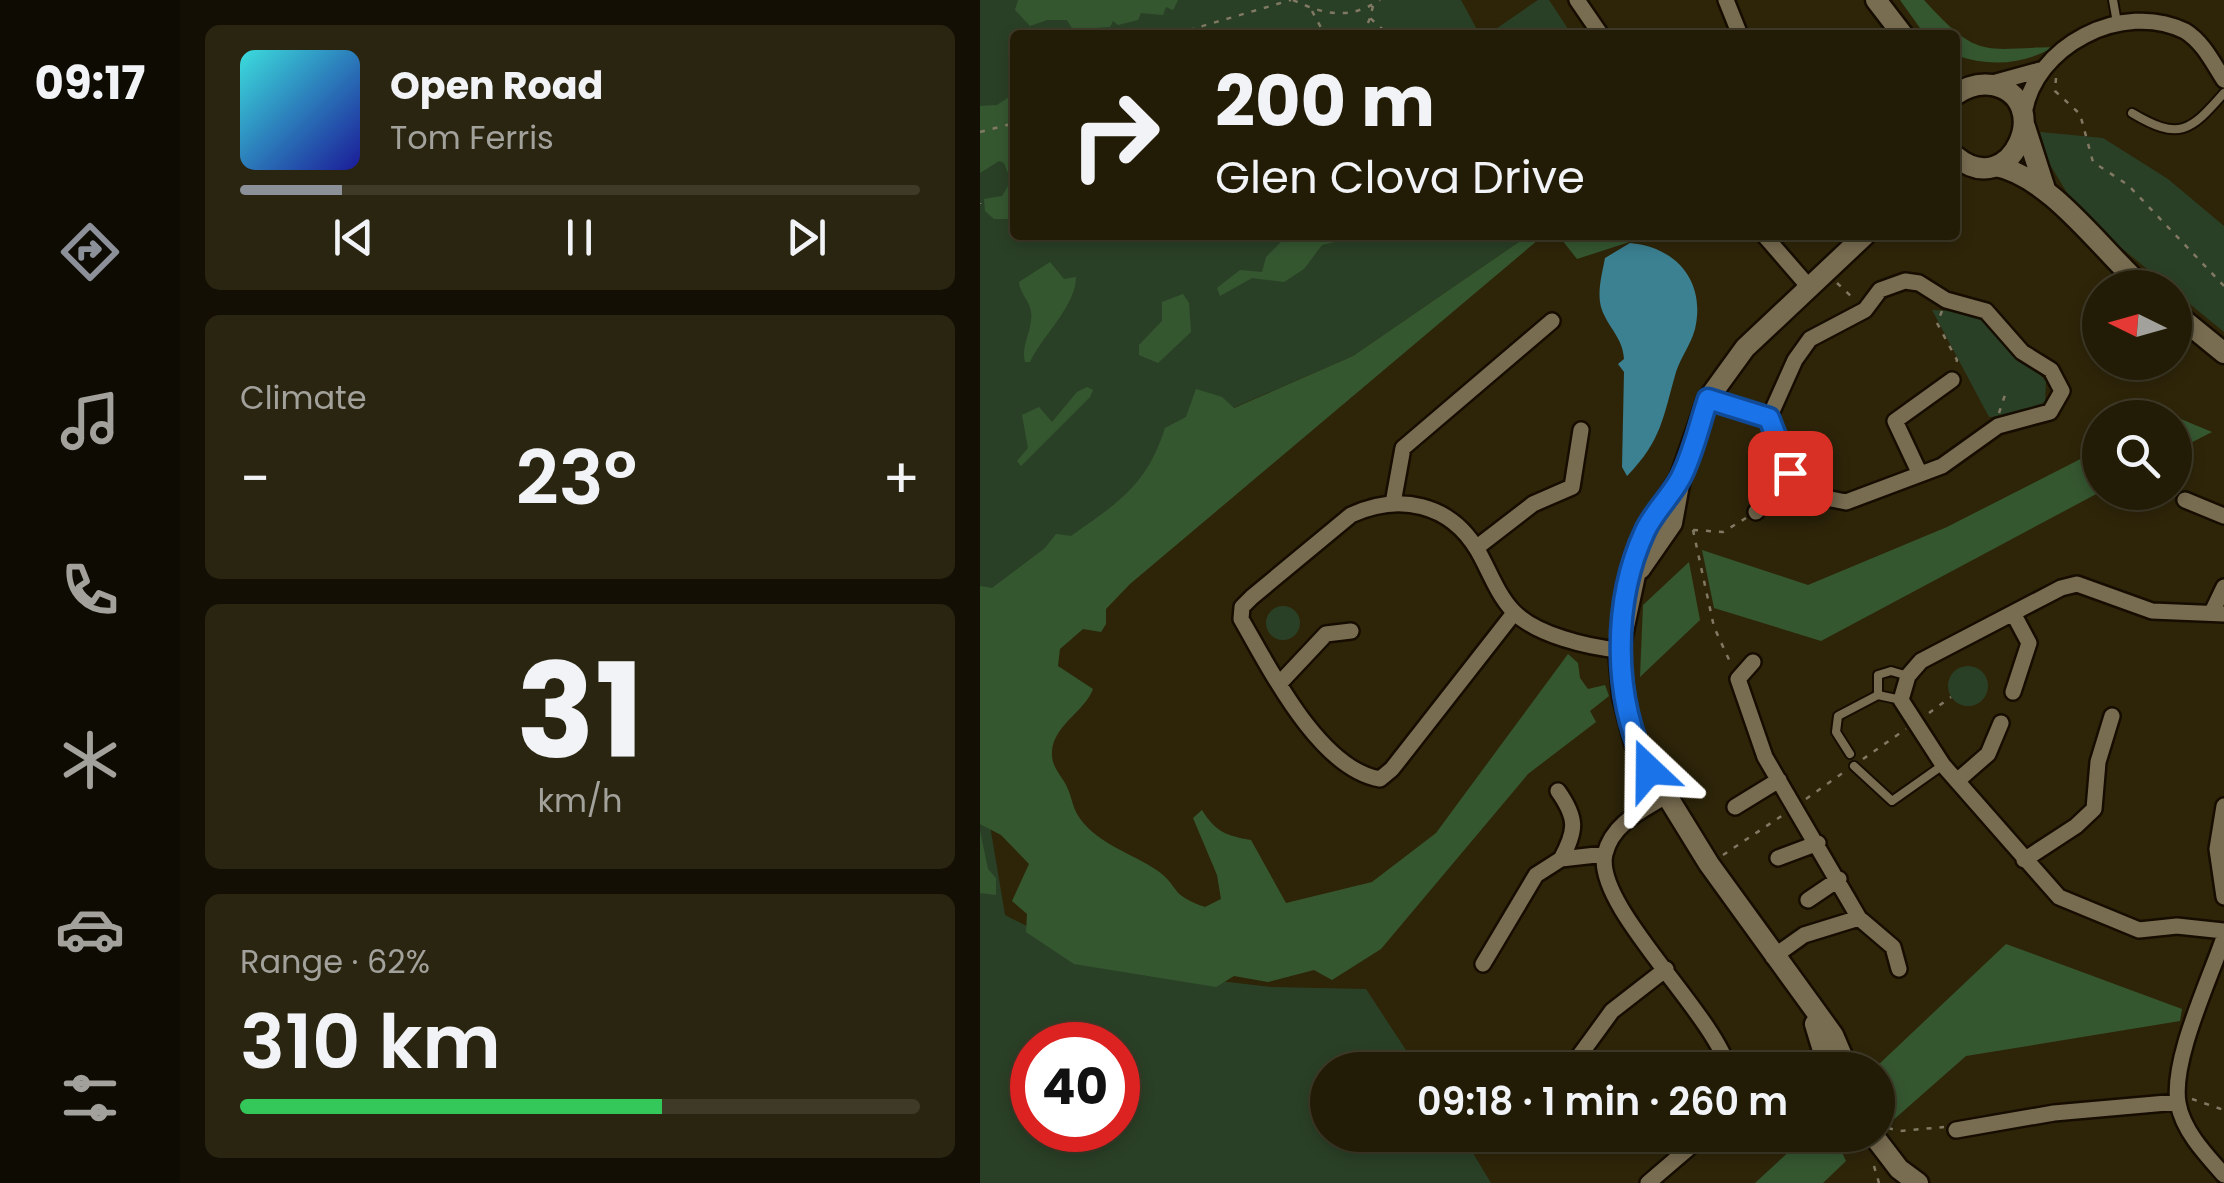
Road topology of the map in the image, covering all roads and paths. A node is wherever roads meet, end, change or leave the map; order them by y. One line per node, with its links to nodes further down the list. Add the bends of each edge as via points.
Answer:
1 (1292, 0): 8 (path); 11 (path)
2 (1380, 0): 7 (path)
3 (1578, 0): 15 (street)
4 (1726, 0): 16 (street)
5 (1876, 0): 17 (street)
6 (2112, 0): 9 (lane)
7 (1373, 4): 8 (path, via 1345,15); 10 (path)
8 (1312, 11): 12 (path)
9 (2116, 17): 18 (street, via 2068,44); 20 (street, via 2144,16 2185,31)
10 (1370, 18): 13 (path); 14 (path)
11 (1189, 30)
12 (1322, 30)
13 (1365, 30)
14 (1383, 30)
15 (1598, 30)
16 (1738, 30)
17 (1898, 30)
18 (2048, 74): 21 (street); 25 (street, via 2026,101); 37 (path, via 2055,91 2080,114 2093,162 2128,185)
19 (1960, 80): 21 (street)
20 (2224, 80)
21 (1982, 84): 23 (street); 25 (street, via 2012,95)
22 (2224, 92): 24 (lane, via 2189,128 2172,132)
23 (1960, 93)
24 (2132, 113)
25 (2024, 122): 29 (street, via 2020,146); 31 (street)
26 (1010, 124): 27 (path)
27 (980, 132)
28 (1960, 158): 29 (street)
29 (1990, 167): 30 (street); 31 (street, via 2018,173)
30 (1960, 173)
31 (2046, 191): 34 (street)
32 (1768, 240): 36 (street)
33 (1860, 240): 35 (street)
34 (2126, 270)
35 (1825, 272): 36 (street); 39 (path)
36 (1809, 286): 44 (street, via 1745,348)
37 (2224, 286)
38 (1946, 300): 39 (street, via 1906,282 1880,290); 43 (path, via 1936,323 1957,360); 47 (street, via 1986,311 2022,352 2051,370 2062,391 2050,412 1993,428 1942,466)
39 (1864, 310): 45 (street, via 1802,347)
40 (1552, 322): 50 (street, via 1403,448)
41 (2192, 327): 42 (street)
42 (2224, 353)
43 (1952, 380): 47 (street, via 1896,421)
44 (1708, 399): 45 (street); 49 (street)
45 (1769, 418): 48 (street)
46 (1581, 430): 55 (street, via 1572,487 1532,504)
47 (1919, 472): 48 (street, via 1846,502 1821,497)
48 (1790, 473): 52 (street)
49 (1680, 479): 54 (street); 56 (street, via 1644,533)
50 (1393, 503): 55 (street, via 1441,512); 66 (street, via 1351,515 1242,607 1240,618)
51 (2192, 503): 53 (street)
52 (1756, 512): 54 (path, via 1723,532)
53 (2224, 516)
54 (1682, 526): 56 (street); 65 (path)
55 (1476, 548): 58 (street)
56 (1631, 582): 62 (street)
57 (2224, 587): 60 (street)
58 (1514, 613): 62 (street, via 1581,647); 66 (street, via 1380,779 1324,741)
59 (2013, 613): 60 (street, via 2077,584 2152,611); 64 (street, via 1921,661); 67 (street, via 2029,644)
60 (2218, 613)
61 (1351, 631): 66 (street, via 1326,634)
62 (1619, 650): 80 (street, via 1635,744)
63 (1753, 662): 65 (street)
64 (1908, 676): 68 (lane, via 1878,675); 70 (street)
65 (1738, 679): 77 (street)
66 (1279, 684)
67 (2013, 692)
68 (1878, 695): 70 (lane); 74 (lane, via 1834,721)
69 (1951, 697): 73 (path)
70 (1901, 700): 73 (street)
71 (2112, 716): 88 (street, via 2098,762 2094,809)
72 (2001, 723): 78 (street, via 1988,754)
73 (1913, 724): 75 (street); 76 (path)
74 (1850, 754)
75 (1942, 765): 76 (lane, via 1892,801); 78 (street)
76 (1854, 766): 81 (path)
77 (1780, 780): 81 (street); 83 (street)
78 (1957, 781): 88 (street)
79 (1558, 790): 87 (street, via 1573,812 1575,834)
80 (1664, 796): 85 (street, via 1624,821); 89 (street)
81 (1796, 806): 84 (street); 89 (path)
82 (2224, 806): 90 (street, via 2218,820)
83 (1735, 807)
84 (1818, 844): 86 (street); 91 (street)
85 (1605, 854): 87 (street); 98 (street, via 1607,888)
86 (1778, 858)
87 (1562, 859): 97 (street, via 1536,875)
88 (2024, 860): 95 (street, via 2059,897 2128,927)
89 (1709, 864): 96 (street)
90 (2222, 877): 92 (street)
91 (1838, 879): 93 (street); 94 (street)
92 (2224, 897)
93 (1808, 900)
94 (1859, 918): 96 (street, via 1804,935); 99 (street, via 1893,947)
95 (2224, 934): 105 (street)
96 (1773, 957): 100 (street)
97 (1483, 964)
98 (1666, 969): 101 (street, via 1612,1011); 102 (street)
99 (1899, 969)
100 (1806, 1002): 103 (street); 104 (street)
101 (1582, 1052)
102 (1717, 1052)
103 (1823, 1052)
104 (1840, 1052)
105 (2180, 1075): 106 (street); 107 (path, via 2193,1100)
106 (2178, 1102): 109 (street, via 2054,1112); 112 (street, via 2192,1136)
107 (2224, 1110)
108 (1895, 1128): 109 (path)
109 (1956, 1130)
110 (1684, 1152): 113 (street)
111 (1886, 1152): 114 (street)
112 (2224, 1175)
113 (1648, 1183)
114 (1918, 1183)

